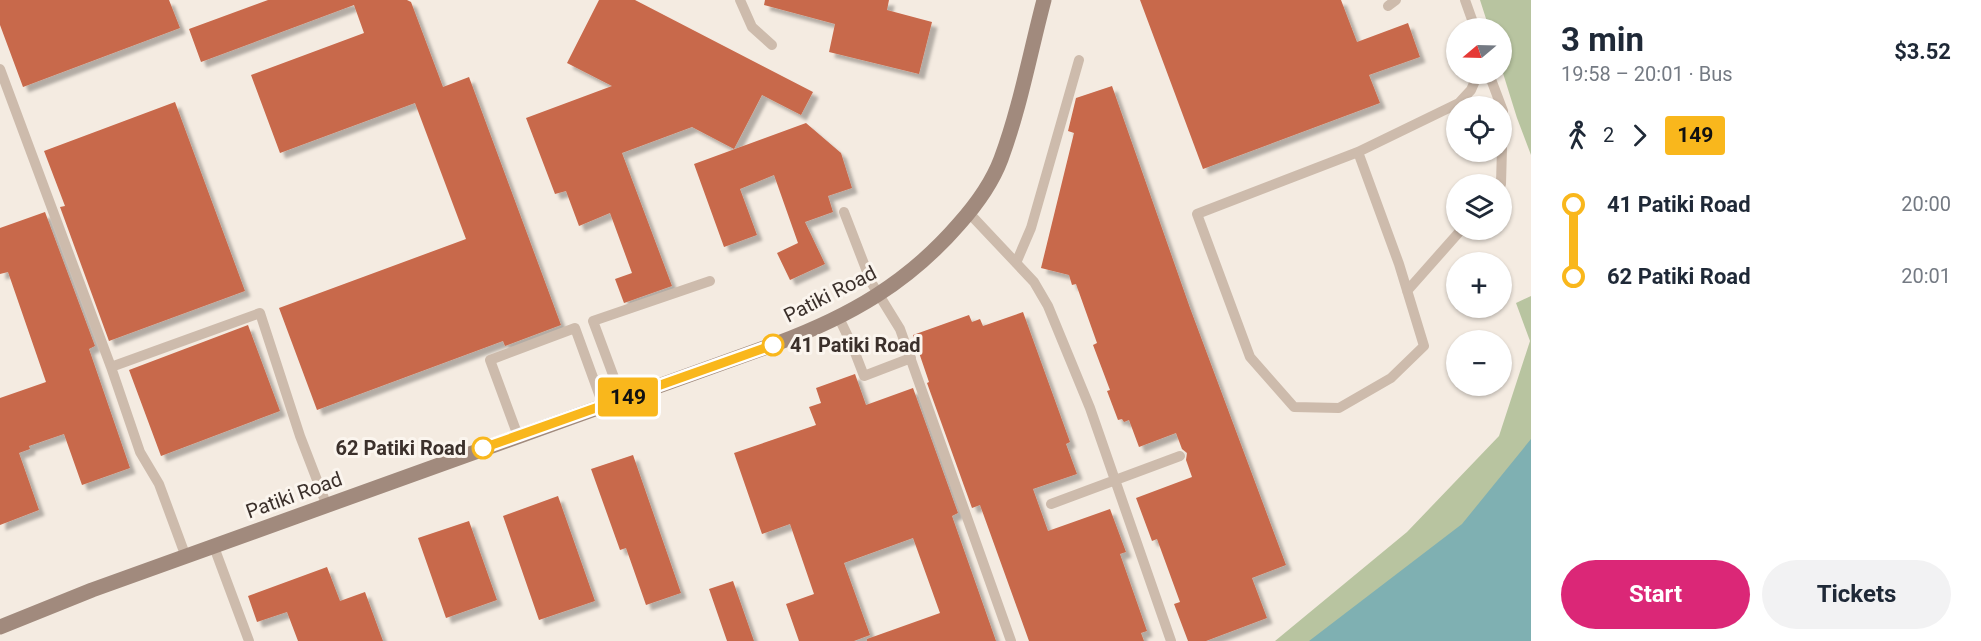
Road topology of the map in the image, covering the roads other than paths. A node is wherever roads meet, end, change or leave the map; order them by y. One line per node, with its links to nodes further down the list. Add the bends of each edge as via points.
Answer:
1 (740, 0): 5 (lane, via 752,27)
2 (1044, 0): 13 (main road, Patiki Road, via 1000,161)
3 (1465, 0): 4 (lane)
4 (1471, 18)
5 (772, 45)
6 (1079, 60): 15 (lane, via 1031,228)
7 (0, 69): 21 (lane)
8 (1474, 84): 10 (lane, via 1459,103)
9 (1493, 84): 11 (lane, via 1503,111)
10 (1358, 152): 17 (lane); 17 (lane, via 1197,214 1250,357 1294,406 1339,408 1391,378 1424,346)
11 (1501, 174)
12 (844, 212): 18 (lane, via 871,282)
13 (969, 213): 15 (lane); 18 (main road, Patiki Road, via 922,263)
14 (1452, 240): 17 (lane)
15 (1016, 263): 26 (lane, via 1034,282 1048,306)
16 (710, 281): 22 (lane, via 593,321)
17 (1407, 291)
18 (880, 295): 19 (main road, Patiki Road); 20 (lane, via 900,329)
19 (839, 318): 20 (lane, via 864,375); 22 (main road, Patiki Road, via 778,344)
20 (910, 358): 33 (lane)
21 (111, 367): 28 (lane, via 260,313); 30 (lane, via 140,452 159,484)
22 (622, 399): 23 (main road, Patiki Road)
23 (603, 405): 24 (main road, Patiki Road); 24 (lane, via 575,328 490,360)
24 (518, 436): 28 (main road, Patiki Road)
25 (1180, 456): 26 (lane)
26 (1115, 480): 27 (lane); 34 (lane)
27 (1052, 504)
28 (327, 506): 29 (main road, Patiki Road)
29 (214, 547): 30 (main road, Patiki Road); 32 (lane)
30 (186, 557): 31 (main road, Patiki Road)
31 (0, 627)
32 (249, 641)
33 (1011, 641)
34 (1171, 641)

